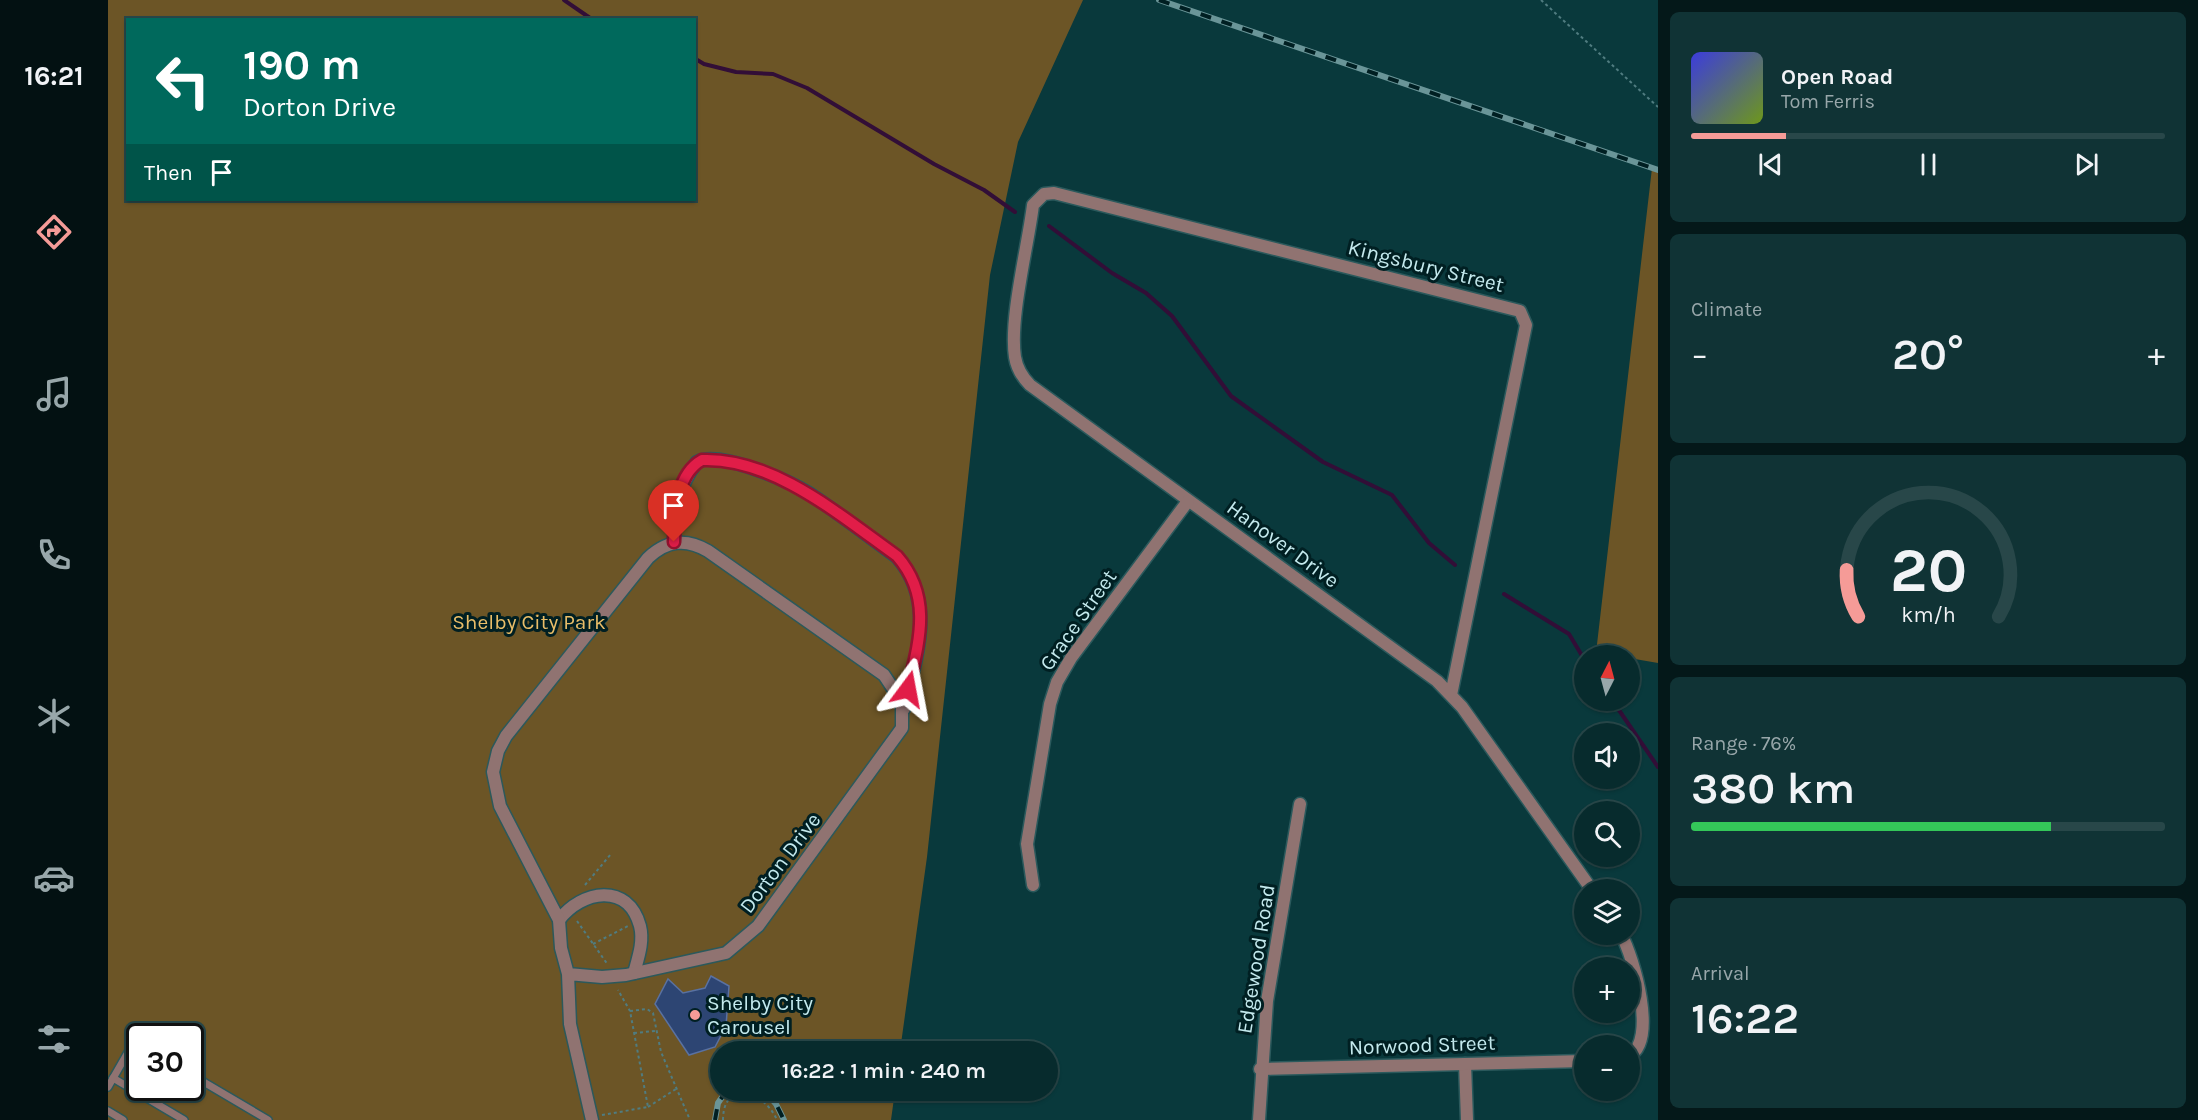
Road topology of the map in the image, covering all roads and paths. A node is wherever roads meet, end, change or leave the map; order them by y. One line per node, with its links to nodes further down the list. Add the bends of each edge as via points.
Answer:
1 (1541, 0): 2 (path)
2 (1658, 107)
3 (1031, 224): 4 (street, Hanover Drive, via 1016,320 1015,356 1020,375); 6 (street, Kingsbury Street, via 1033,205 1044,194 1054,193 1521,311 1526,325)
4 (1188, 501): 6 (street, Hanover Drive, via 1385,642); 11 (street, Grace Street, via 1057,682 1027,844)
5 (674, 542): 7 (street, via 692,543 708,551 884,675 899,694); 7 (street, Dorton Drive, via 682,485 697,462 711,459 773,476 808,493 897,556 908,569 915,588 922,624); 13 (street, via 648,558 516,723 495,760 493,782 500,806)
6 (1451, 695): 10 (street, Hanover Drive)
7 (904, 709): 18 (street, Dorton Drive, via 897,736 746,939 726,953)
8 (1300, 804): 28 (street, Edgewood Road, via 1267,1001)
9 (611, 854): 12 (path, via 583,888)
10 (1584, 879)
11 (1033, 885)
12 (574, 909): 13 (street); 14 (street, via 592,896 610,897 628,906); 15 (path)
13 (559, 920): 19 (street)
14 (638, 921): 15 (path); 18 (street, via 642,941)
15 (593, 944): 17 (path)
16 (1626, 945): 24 (street, via 1640,989)
17 (611, 970)
18 (634, 973): 19 (street, Dorton Drive, via 602,977)
19 (568, 974): 35 (street, via 570,1024)
20 (618, 990): 21 (path)
21 (630, 1011): 22 (path, via 651,1010); 23 (path)
22 (656, 1031): 23 (path); 32 (path)
23 (634, 1033): 33 (path)
24 (1640, 1045)
25 (126, 1056): 29 (lane)
26 (1574, 1061): 27 (street, Norwood Street)
27 (1466, 1064): 28 (street, Norwood Street); 43 (street)
28 (1260, 1069): 42 (street, Edgewood Road)
29 (113, 1078): 31 (lane); 37 (lane)
30 (204, 1082): 38 (lane)
31 (108, 1087)
32 (676, 1089): 33 (path); 39 (path)
33 (648, 1107): 35 (path)
34 (108, 1112): 36 (lane)
35 (592, 1118)
36 (123, 1120)
37 (184, 1120)
38 (268, 1120)
39 (690, 1120)
40 (723, 1120): 41 (path, via 730,1100 748,1093 763,1099)
41 (777, 1120)
42 (1259, 1120)
43 (1467, 1120)

